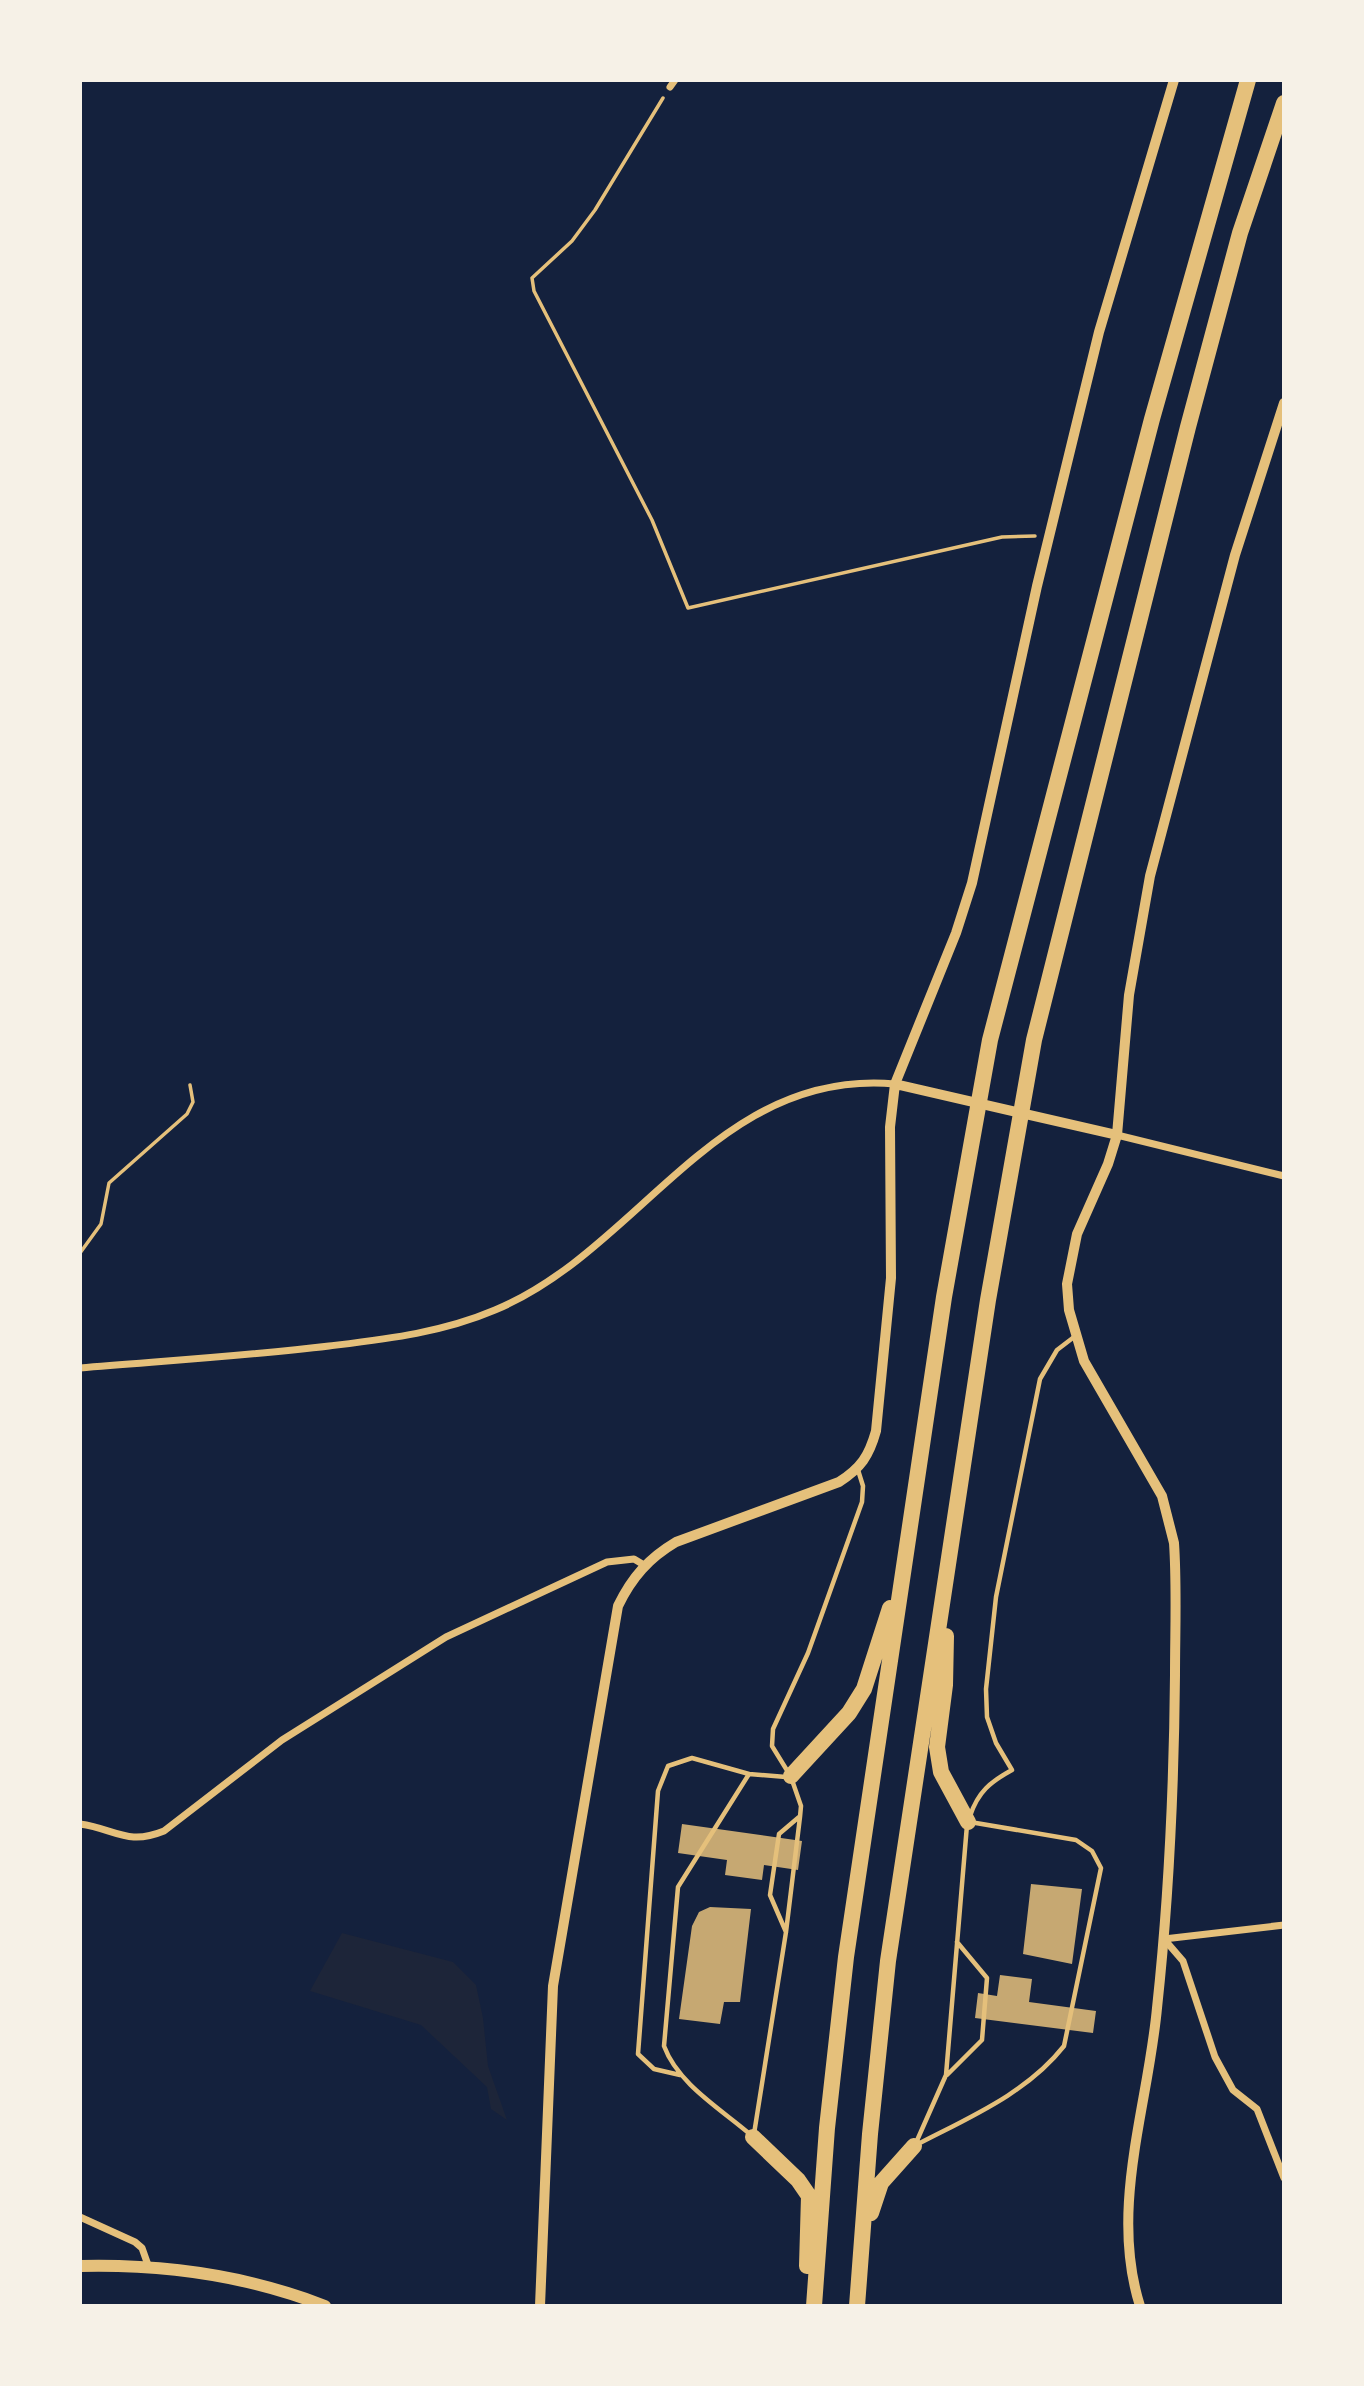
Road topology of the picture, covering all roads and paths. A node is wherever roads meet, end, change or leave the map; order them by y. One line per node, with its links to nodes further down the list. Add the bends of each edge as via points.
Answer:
1 (1174, 80): 6 (street, via 1099,332)
2 (1248, 80): 15 (highway, via 1152,419 990,1040 944,1297)
3 (673, 84): 6 (path, via 572,241 532,278 534,290 652,520 688,608 1002,537)
4 (1283, 103): 17 (highway, via 1240,233 1188,427 1034,1040)
5 (1283, 403): 9 (street, via 1235,555 1150,876 1129,995)
6 (1049, 536): 7 (street, via 972,883)
7 (895, 1084): 9 (street); 13 (street, via 822,1088 756,1114 703,1149 555,1277 466,1321 405,1336 331,1346); 14 (street, via 890,1127 891,1278 886,1353 876,1431)
8 (190, 1085): 11 (path, via 193,1102 187,1114 109,1183 101,1224)
9 (1117, 1135): 10 (street); 12 (street, via 1069,1263 1069,1310)
10 (1283, 1176)
11 (80, 1253)
12 (1075, 1336): 21 (lane, via 1057,1350 1040,1379 996,1597 987,1717 1012,1769 989,1783 976,1799); 25 (street, via 1099,1388 1162,1496 1174,1543 1175,1769)
13 (80, 1368)
14 (858, 1470): 16 (street, via 823,1489 676,1542); 19 (lane, via 862,1502 808,1653 773,1729 772,1746)
15 (905, 1559): 19 (highway, via 864,1689 849,1713); 39 (highway, via 846,1957)
16 (644, 1565): 22 (street, via 634,1559 607,1562 446,1637 282,1740 164,1831 145,1839 128,1839); 37 (street, via 629,1583 611,1633 594,1762 558,1944 550,2027)
17 (947, 1567): 21 (highway, via 945,1685 937,1747 941,1772); 40 (highway, via 888,1961)
18 (749, 1774): 19 (lane); 28 (lane, via 678,1887 664,2046); 28 (lane, via 692,1758 668,1766 658,1791 638,2054 654,2069)
19 (791, 1776): 20 (lane)
20 (800, 1817): 24 (lane); 24 (lane, via 779,1834 770,1895)
21 (968, 1822): 26 (lane); 30 (lane, via 1076,1840 1092,1851 1101,1868 1065,2046 1033,2078)
22 (80, 1824)
23 (1283, 1925): 25 (street)
24 (786, 1932): 29 (lane)
25 (1164, 1939): 31 (street, via 1183,1961 1222,2071 1234,2090 1257,2109); 42 (street, via 1128,2206 1128,2263)
26 (957, 1942): 27 (lane); 27 (lane, via 987,1978 982,2040)
27 (946, 2075): 30 (lane)
28 (682, 2076): 29 (lane)
29 (753, 2137): 38 (highway, via 809,2196)
30 (914, 2146): 41 (highway, via 881,2183 872,2204)
31 (1279, 2154): 32 (street)
32 (1283, 2178)
33 (80, 2217): 34 (street, via 135,2242)
34 (148, 2265): 35 (main road); 36 (main road, via 222,2275)
35 (80, 2266)
36 (325, 2305)
37 (540, 2305)
38 (808, 2305)
39 (814, 2305)
40 (857, 2305)
41 (866, 2305)
42 (1140, 2305)

